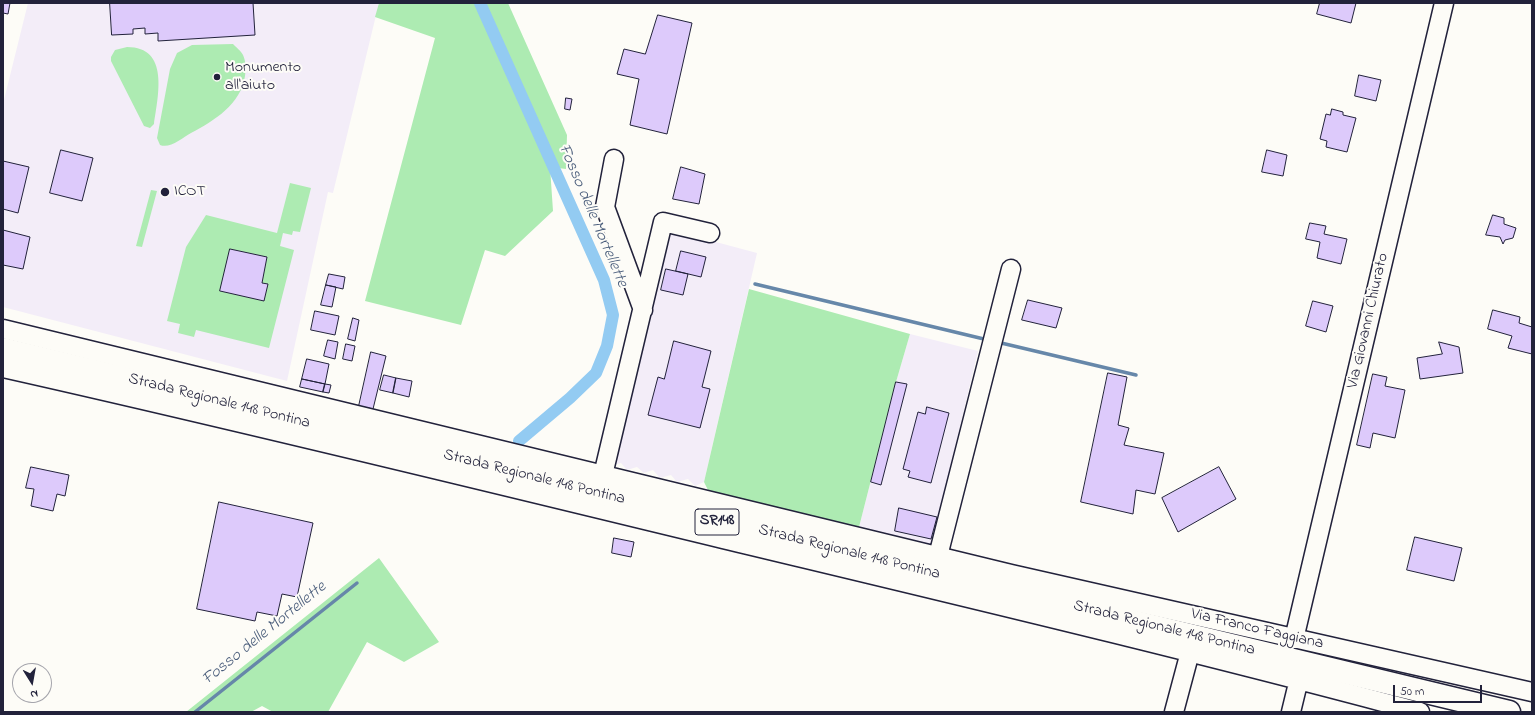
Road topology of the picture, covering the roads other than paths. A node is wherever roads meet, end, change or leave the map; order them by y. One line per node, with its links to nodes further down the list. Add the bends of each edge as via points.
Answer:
1 (1444, 3): 11 (street, Via Giovanni Chiurato)
2 (614, 159): 5 (street, via 604,208)
3 (710, 233): 5 (street, via 663,222)
4 (1011, 270): 10 (street)
5 (643, 310): 9 (street)
6 (3, 329): 9 (street, Via Franco Faggiana)
7 (3, 349): 18 (main road, Strada Regionale 148 Pontina / SR148)
8 (3, 368): 12 (street, via 414,464)
9 (603, 475): 10 (street, Via Franco Faggiana)
10 (938, 556): 11 (street, Via Franco Faggiana)
11 (1294, 639): 14 (street, Via Franco Faggiana)
12 (1190, 652): 13 (street); 16 (street)
13 (1299, 679): 15 (street); 17 (street)
14 (1532, 692)
15 (1409, 711)
16 (1174, 712)
17 (1291, 712)
18 (1509, 712)

